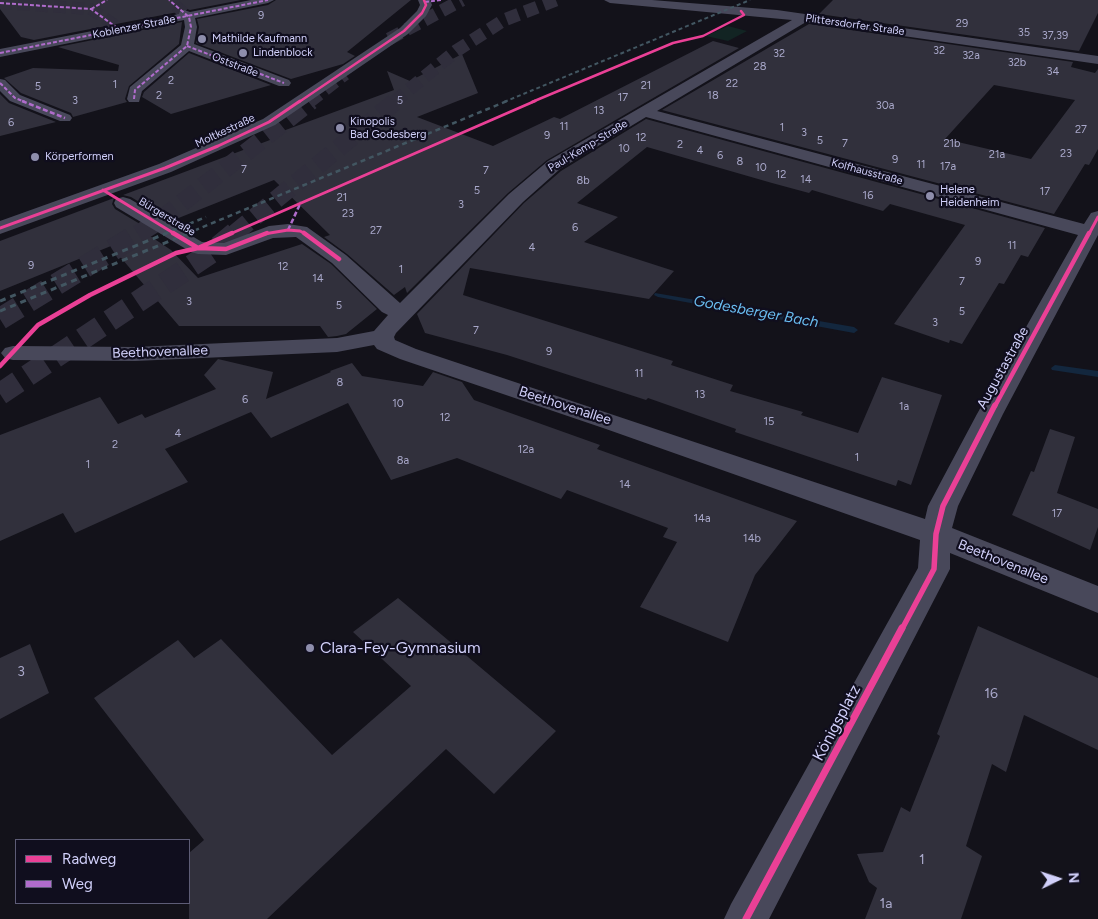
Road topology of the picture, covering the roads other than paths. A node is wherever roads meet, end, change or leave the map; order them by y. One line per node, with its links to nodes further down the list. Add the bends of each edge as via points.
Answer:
1 (268, 0): 5 (street, Koblenzer Straße)
2 (424, 0): 16 (street, Moltkestraße, via 426,5 422,13 387,44 300,96 269,122 165,168)
3 (610, 0): 6 (street, Plittersdorfer Straße)
4 (782, 3): 6 (street)
5 (179, 9): 8 (street, via 190,27); 9 (street, Koblenzer Straße, via 118,28)
6 (765, 13): 7 (street, Plittersdorfer Straße)
7 (804, 18): 10 (street, Plittersdorfer Straße); 14 (street, Paul-Kemp-Straße)
8 (186, 46): 12 (street, Oststraße); 13 (street, via 135,90)
9 (0, 53)
10 (1098, 60)
11 (0, 82): 15 (street, via 15,98)
12 (284, 83)
13 (134, 99)
14 (644, 112): 17 (street, Kolfhausstraße); 19 (street, Paul-Kemp-Straße, via 542,174)
15 (66, 118)
16 (114, 197): 18 (street, Moltkestraße); 19 (street, Bürgerstraße, via 198,248 226,249 269,232 300,231 339,259 390,307)
17 (1094, 225): 22 (street, Augustastraße, via 947,498)
18 (0, 228)
19 (403, 313): 20 (street)
20 (382, 337): 21 (street, Beethovenallee, via 337,345 153,353); 22 (street, Beethovenallee, via 385,344 408,354)
21 (13, 353)
22 (936, 534): 23 (street, Beethovenallee); 24 (street, Königsplatz, via 934,569)
23 (1098, 600)
24 (746, 919)

